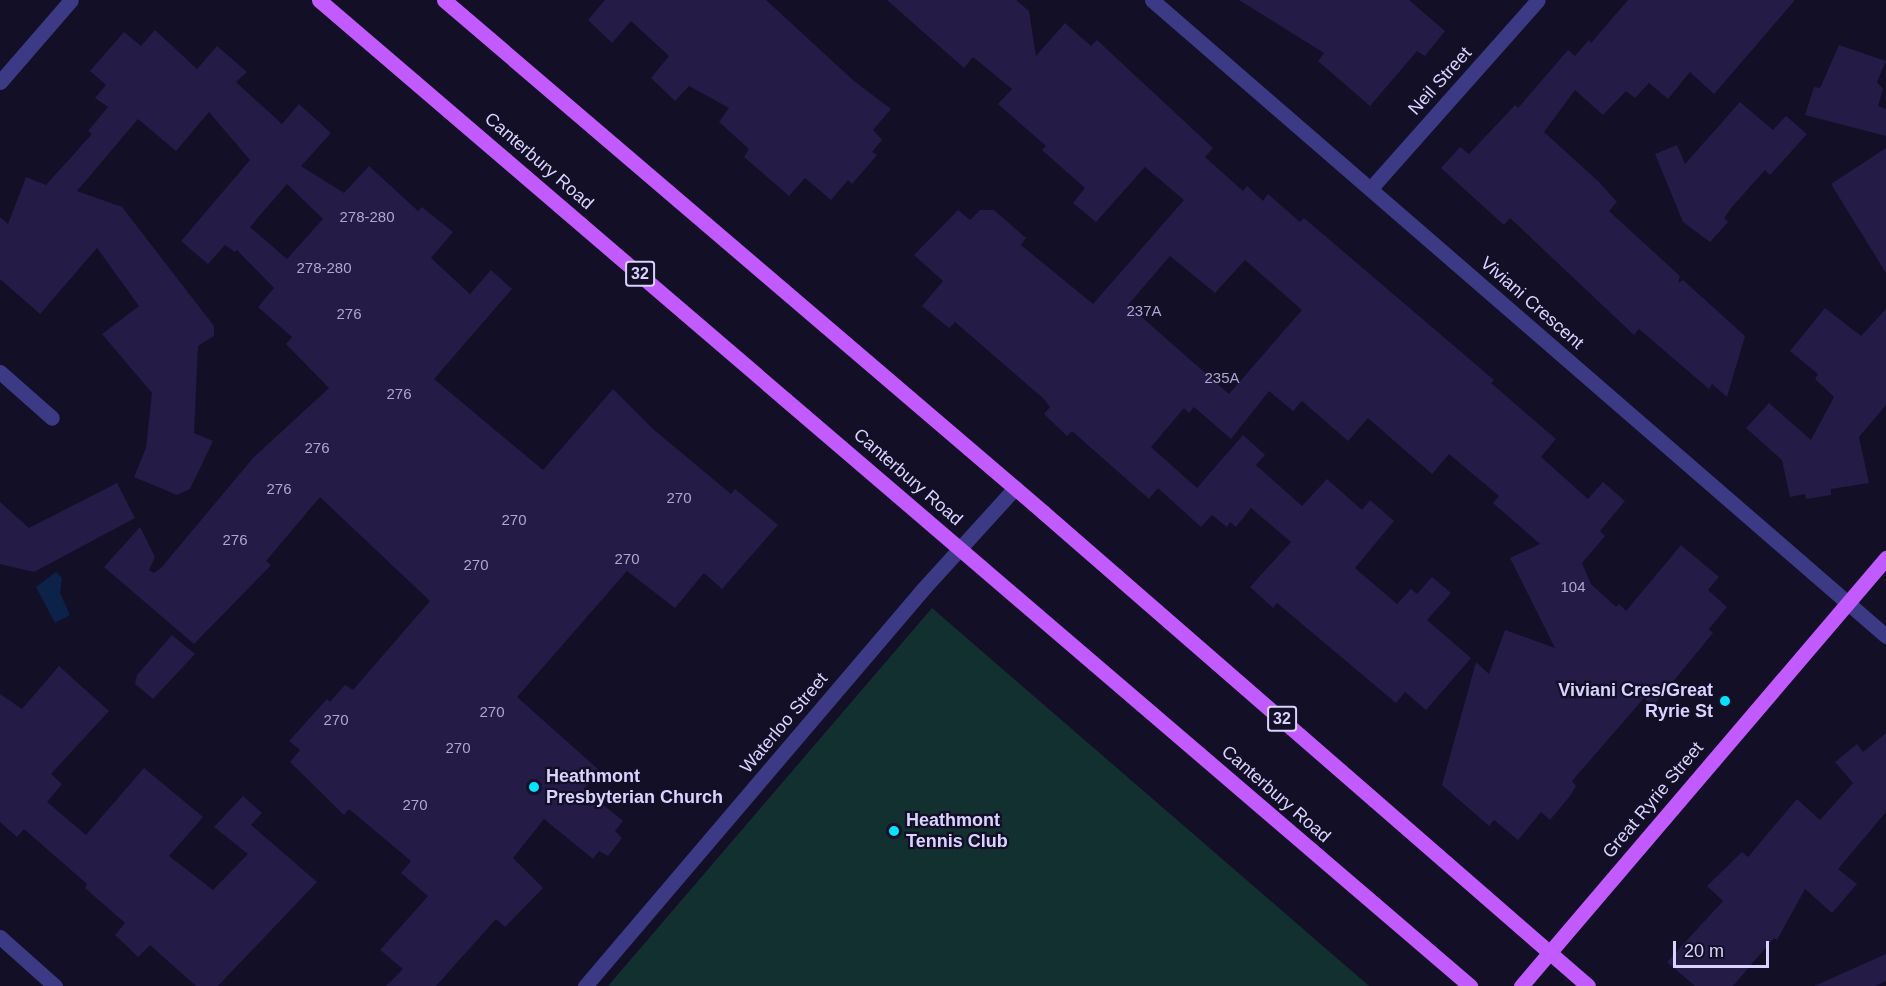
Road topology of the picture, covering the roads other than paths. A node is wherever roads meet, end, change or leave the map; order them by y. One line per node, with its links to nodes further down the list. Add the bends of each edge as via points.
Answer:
1 (71, 0): 6 (street)
2 (319, 0): 11 (main road, Canterbury Road / 32)
3 (444, 0): 10 (main road, 32)
4 (1152, 0): 7 (street, Viviani Crescent)
5 (1538, 0): 7 (street, Neil Street)
6 (0, 82)
7 (1371, 188): 13 (street, Viviani Crescent)
8 (0, 372): 9 (street)
9 (52, 418)
10 (1014, 488): 11 (street, Waterloo Street); 16 (main road, 32)
11 (961, 549): 18 (street, Waterloo Street); 19 (main road, Canterbury Road / 32)
12 (1886, 558): 13 (main road, Great Ryrie Street)
13 (1847, 602): 14 (street, Viviani Crescent); 16 (main road, Great Ryrie Street)
14 (1886, 636)
15 (0, 937): 17 (street)
16 (1549, 952): 20 (main road, Great Ryrie Street); 21 (main road, 32)
17 (55, 986)
18 (585, 986)
19 (1470, 986)
20 (1521, 986)
21 (1588, 986)

